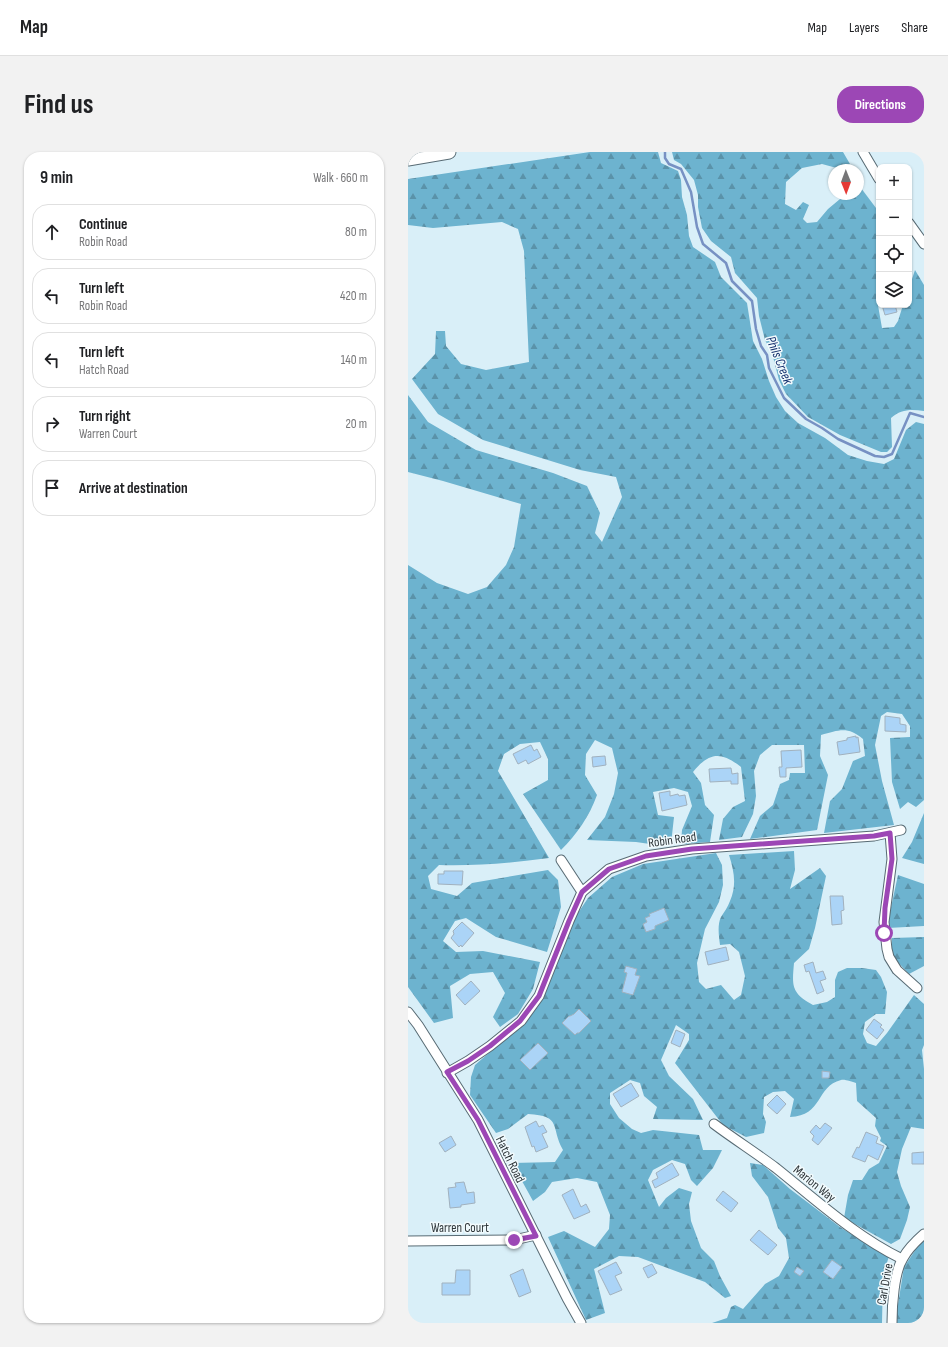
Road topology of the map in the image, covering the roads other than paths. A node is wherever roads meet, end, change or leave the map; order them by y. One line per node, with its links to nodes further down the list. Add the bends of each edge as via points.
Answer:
1 (449, 152): 3 (street)
2 (863, 152): 4 (street)
3 (408, 159)
4 (876, 174)
5 (912, 227): 6 (street)
6 (924, 244)
7 (901, 830): 8 (street, Robin Road)
8 (890, 833): 10 (street, Robin Road, via 692,849 646,856 609,869); 11 (street, via 892,859 884,922 887,949 897,970)
9 (561, 860): 10 (street)
10 (582, 892): 13 (street, Robin Road, via 539,996 520,1021 490,1046)
11 (918, 988)
12 (408, 1012): 13 (street, Hatch Road)
13 (447, 1072): 16 (street, Hatch Road, via 478,1120)
14 (714, 1124): 18 (street, Marion Way, via 842,1221 883,1250)
15 (924, 1234): 18 (street, Carl Drive)
16 (536, 1236): 17 (street, Warren Court, via 514,1240); 19 (street, Hatch Road)
17 (408, 1240)
18 (902, 1259): 20 (street, Carl Drive, via 895,1282)
19 (581, 1323)
20 (892, 1323)

